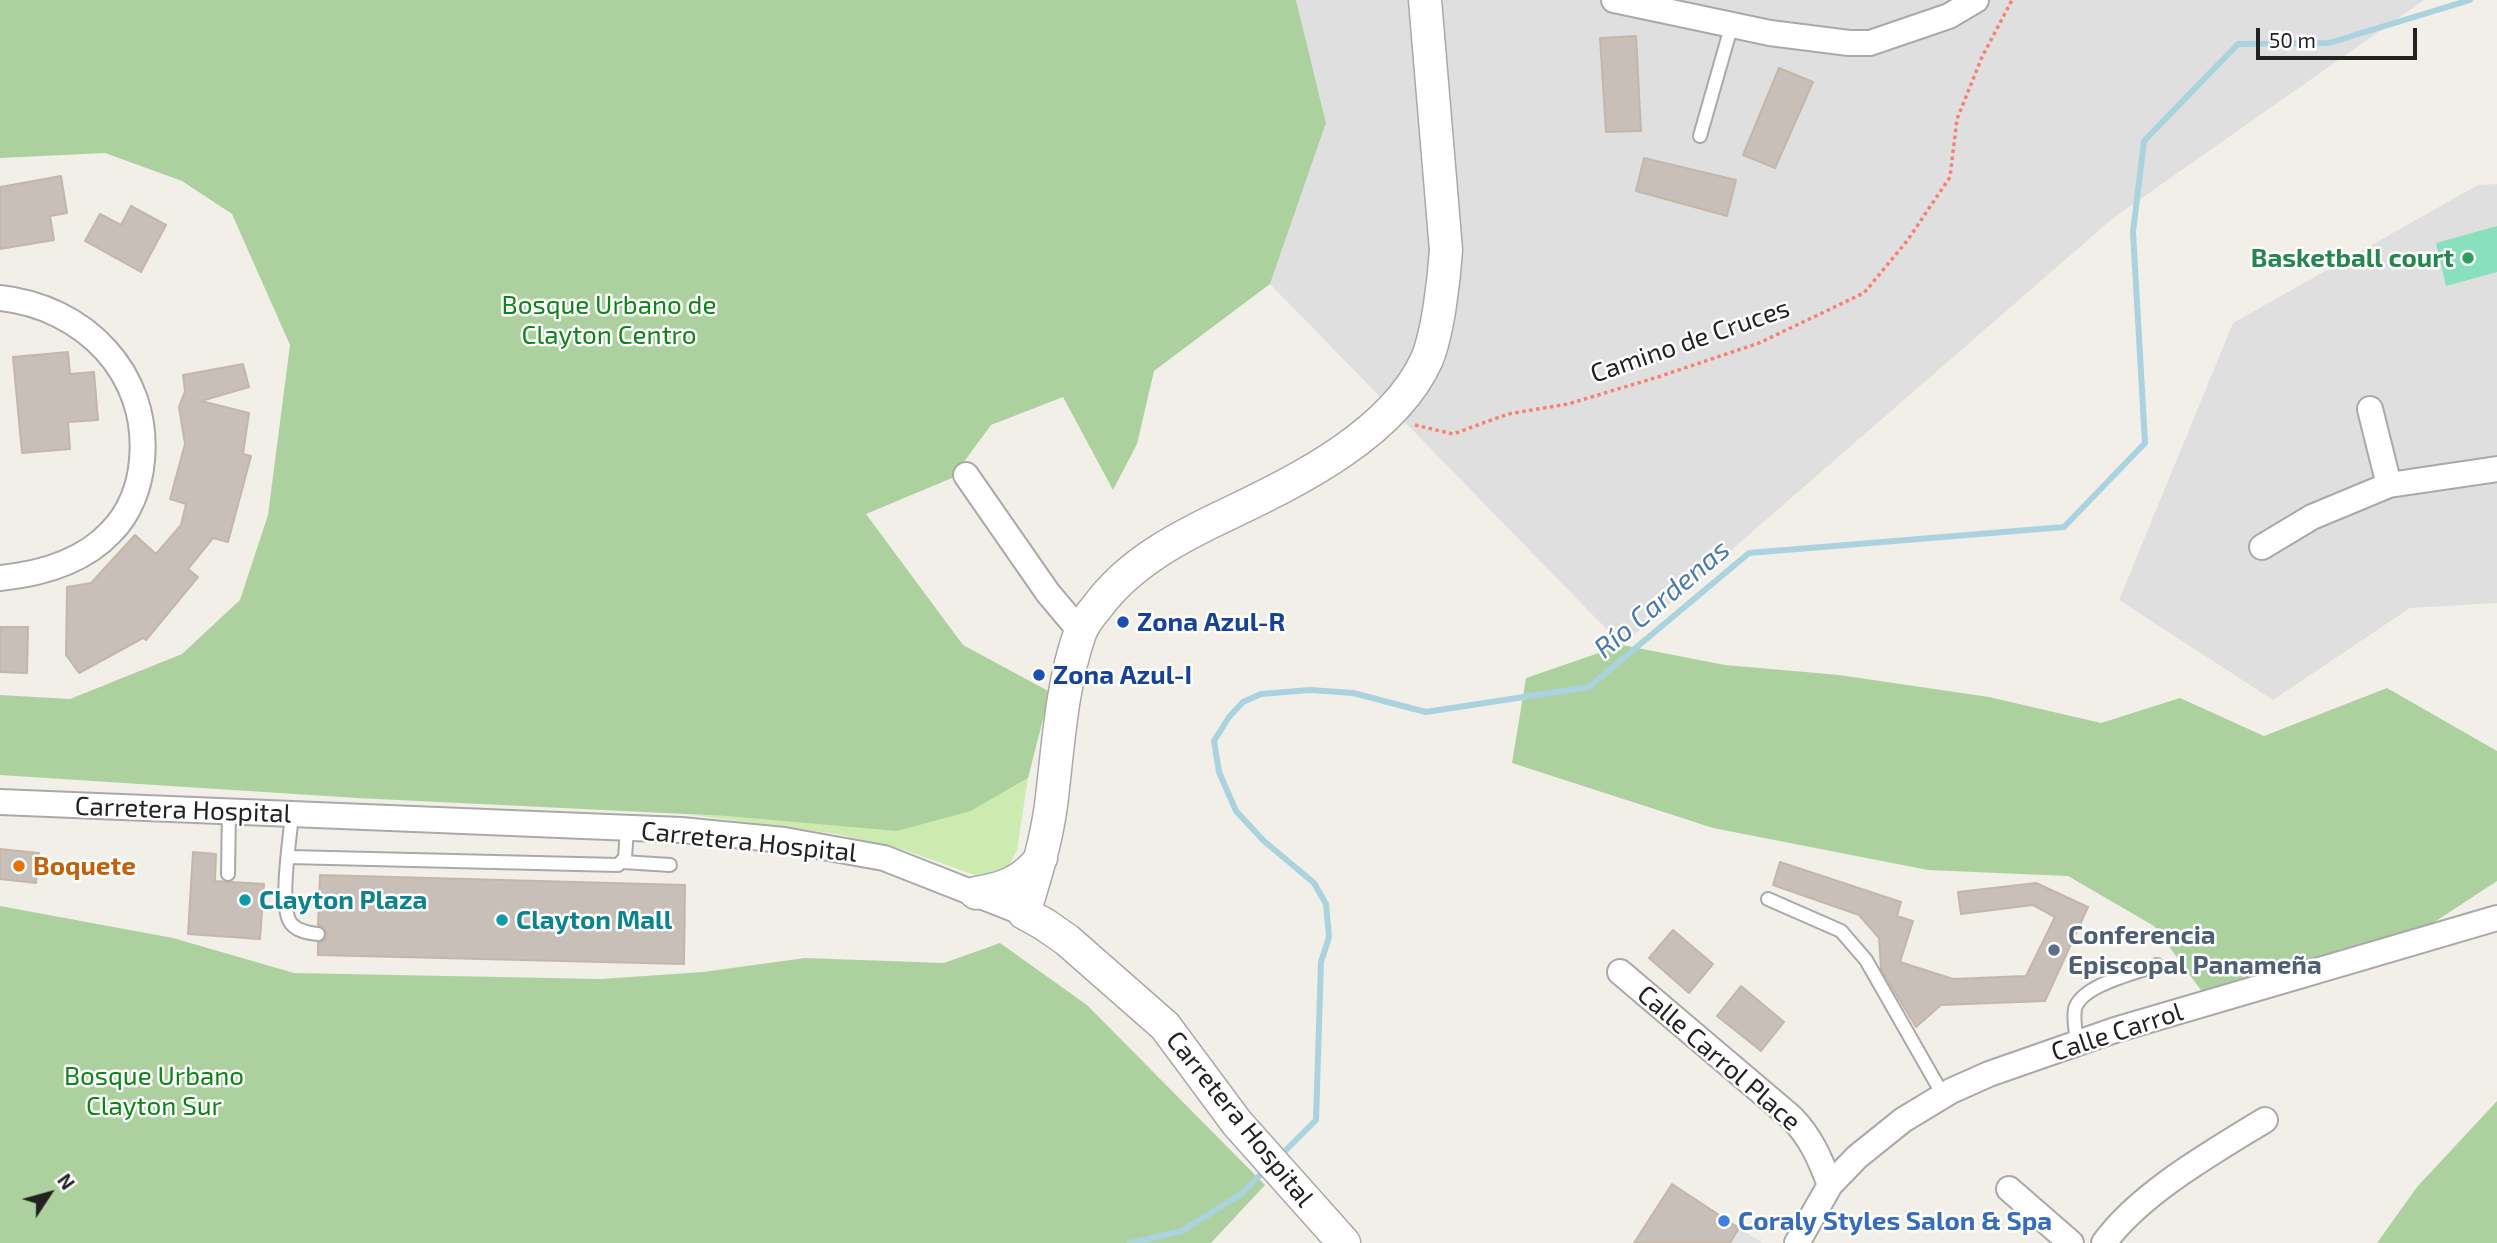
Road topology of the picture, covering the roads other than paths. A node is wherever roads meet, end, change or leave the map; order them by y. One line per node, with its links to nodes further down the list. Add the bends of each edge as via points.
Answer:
1 (1425, 0): 13 (street, via 1446,250 1427,358 1399,400 1364,433 1315,469 1187,533 1131,571)
2 (1614, 0): 4 (street)
3 (1976, 0): 4 (street, via 1949,16 1870,43 1792,36)
4 (1732, 24): 5 (lane)
5 (1700, 136)
6 (0, 298): 12 (street, via 44,307 101,344 128,380 144,446 136,493 113,531 94,548 61,565)
7 (2370, 409): 10 (street)
8 (2497, 469): 10 (street)
9 (966, 475): 13 (street)
10 (2389, 485): 11 (street, via 2312,517)
11 (2262, 547)
12 (0, 578)
13 (1080, 631): 19 (street, via 1058,738)
14 (0, 802): 15 (street, Carretera Hospital)
15 (229, 811): 16 (street, Carretera Hospital); 22 (lane)
16 (292, 814): 17 (street, Carretera Hospital); 18 (lane)
17 (627, 828): 20 (lane); 23 (street, Carretera Hospital, via 828,847 884,858)
18 (289, 857): 20 (lane); 27 (lane, via 289,921 303,932)
19 (1042, 857): 23 (street, via 1009,886); 25 (street); 28 (street, via 1046,899)
20 (623, 862): 21 (lane)
21 (670, 865)
22 (228, 874)
23 (976, 893): 25 (street, Carretera Hospital)
24 (1768, 899): 32 (lane, via 1841,931 1854,943)
25 (1024, 913): 28 (street, Carretera Hospital)
26 (2497, 918): 31 (street, Calle Carrol)
27 (318, 934)
28 (1067, 940): 36 (street, Carretera Hospital, via 1165,1026 1237,1124)
29 (2157, 965): 31 (lane, via 2091,989 2075,1010)
30 (1620, 972): 34 (street, Calle Carrol Place, via 1805,1131)
31 (2077, 1043): 32 (street, Calle Carrol, via 1989,1074)
32 (1943, 1096): 34 (street, Calle Carrol, via 1881,1136)
33 (2265, 1120): 39 (street, via 2153,1195)
34 (1830, 1185): 37 (street, Calle Carrol)
35 (2009, 1189): 38 (street)
36 (1338, 1237)
37 (1797, 1243)
38 (2071, 1243)
39 (2104, 1243)

